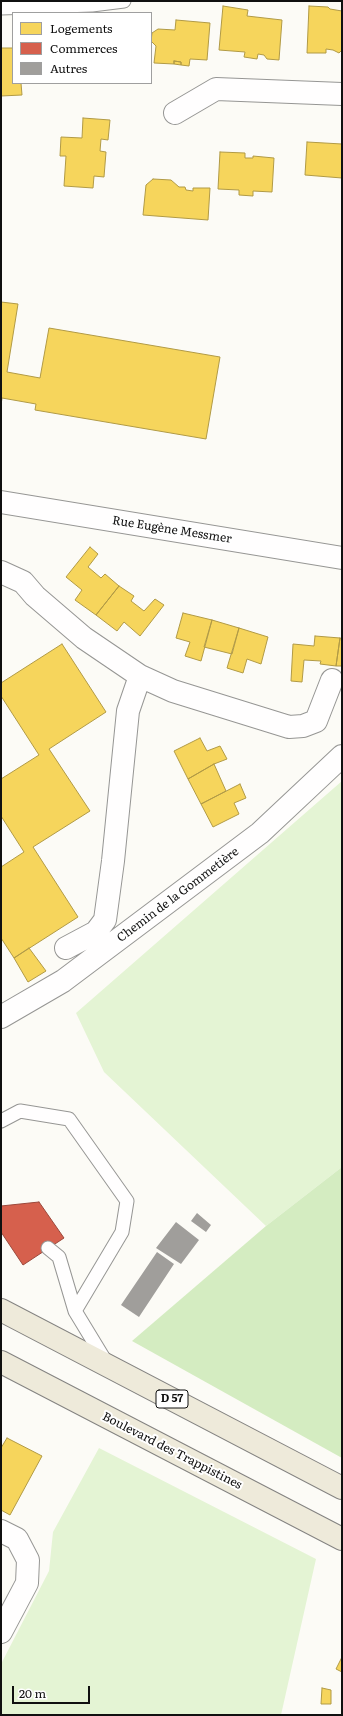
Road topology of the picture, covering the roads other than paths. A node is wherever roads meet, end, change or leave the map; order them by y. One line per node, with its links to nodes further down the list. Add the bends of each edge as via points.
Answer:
1 (124, 1): 2 (lane, via 92,5)
2 (1, 8)
3 (342, 94): 4 (street, via 216,89)
4 (175, 113)
5 (1, 502): 6 (street, Rue Eugène Messmer)
6 (342, 558)
7 (1, 572): 8 (street, via 23,582 35,596 84,638)
8 (140, 676): 9 (street, via 173,691 290,727 316,721); 11 (street, via 128,711 105,920 96,932)
9 (332, 680)
10 (342, 756): 12 (street, Chemin de la Gommetière, via 260,833 63,981)
11 (66, 948)
12 (1, 1017)
13 (1, 1121): 16 (lane, via 20,1110 69,1119 127,1201 122,1232)
14 (48, 1248): 16 (lane, via 59,1257)
15 (1, 1310): 18 (main road, D 57)
16 (75, 1311): 18 (lane)
17 (1, 1362): 21 (main road, Boulevard des Trappistines)
18 (108, 1365): 19 (main road, D 57)
19 (342, 1488)
20 (1, 1531): 22 (street, via 16,1539 28,1560 27,1583)
21 (342, 1540)
22 (1, 1632)

